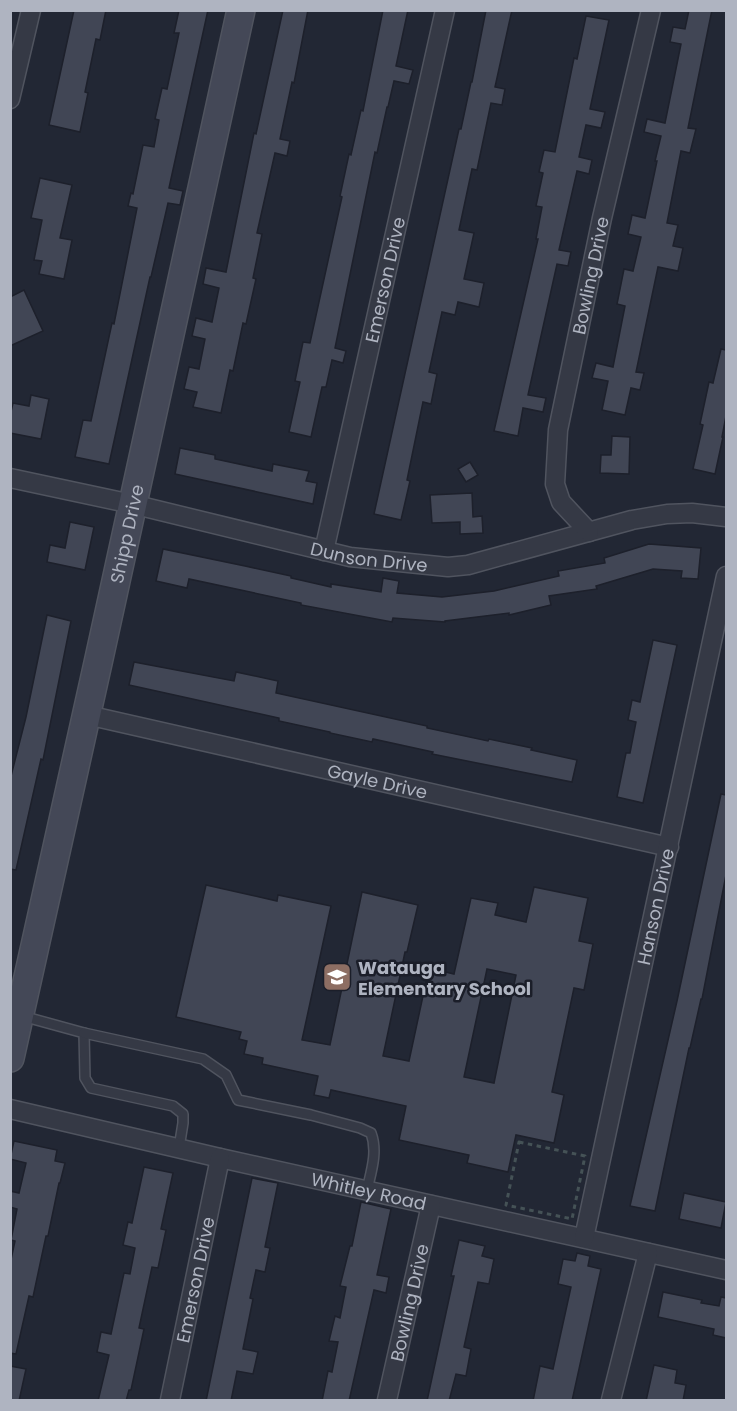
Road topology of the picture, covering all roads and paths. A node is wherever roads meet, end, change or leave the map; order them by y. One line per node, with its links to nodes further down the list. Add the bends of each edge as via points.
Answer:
1 (31, 10): 5 (street)
2 (241, 10): 7 (street, Shipp Drive)
3 (446, 10): 10 (street, Emerson Drive)
4 (651, 10): 9 (street, Bowling Drive, via 558,430 555,484 561,502)
5 (10, 99)
6 (10, 478): 7 (street, Dunson Drive)
7 (132, 504): 10 (street, Dunson Drive); 12 (street, Shipp Drive)
8 (726, 517): 9 (street, Dunson Drive, via 667,514)
9 (589, 532): 10 (street, Dunson Drive, via 448,567)
10 (324, 551)
11 (726, 576): 13 (street, Hanson Drive)
12 (87, 715): 13 (street, Gayle Drive); 14 (street, Shipp Drive)
13 (669, 847): 23 (street, Hanson Drive)
14 (20, 1016): 15 (lane); 16 (street, Shipp Drive)
15 (84, 1033): 18 (lane, via 85,1078 91,1088 173,1106 183,1114); 21 (lane, via 203,1059 226,1075 238,1100 311,1115 371,1133 375,1143)
16 (10, 1058)
17 (10, 1109): 18 (street, Whitley Road)
18 (178, 1148): 20 (street, Whitley Road)
19 (585, 1156): 19 (path, via 519,1142 506,1205 572,1219)
20 (220, 1158): 21 (street, Whitley Road); 26 (street, Emerson Drive)
21 (367, 1191): 22 (street, Whitley Road)
22 (431, 1205): 23 (street, Whitley Road); 27 (street, Bowling Drive)
23 (584, 1238): 24 (street, Whitley Road)
24 (648, 1252): 25 (street, Whitley Road); 28 (street)
25 (726, 1270)
26 (170, 1401)
27 (387, 1401)
28 (611, 1401)

